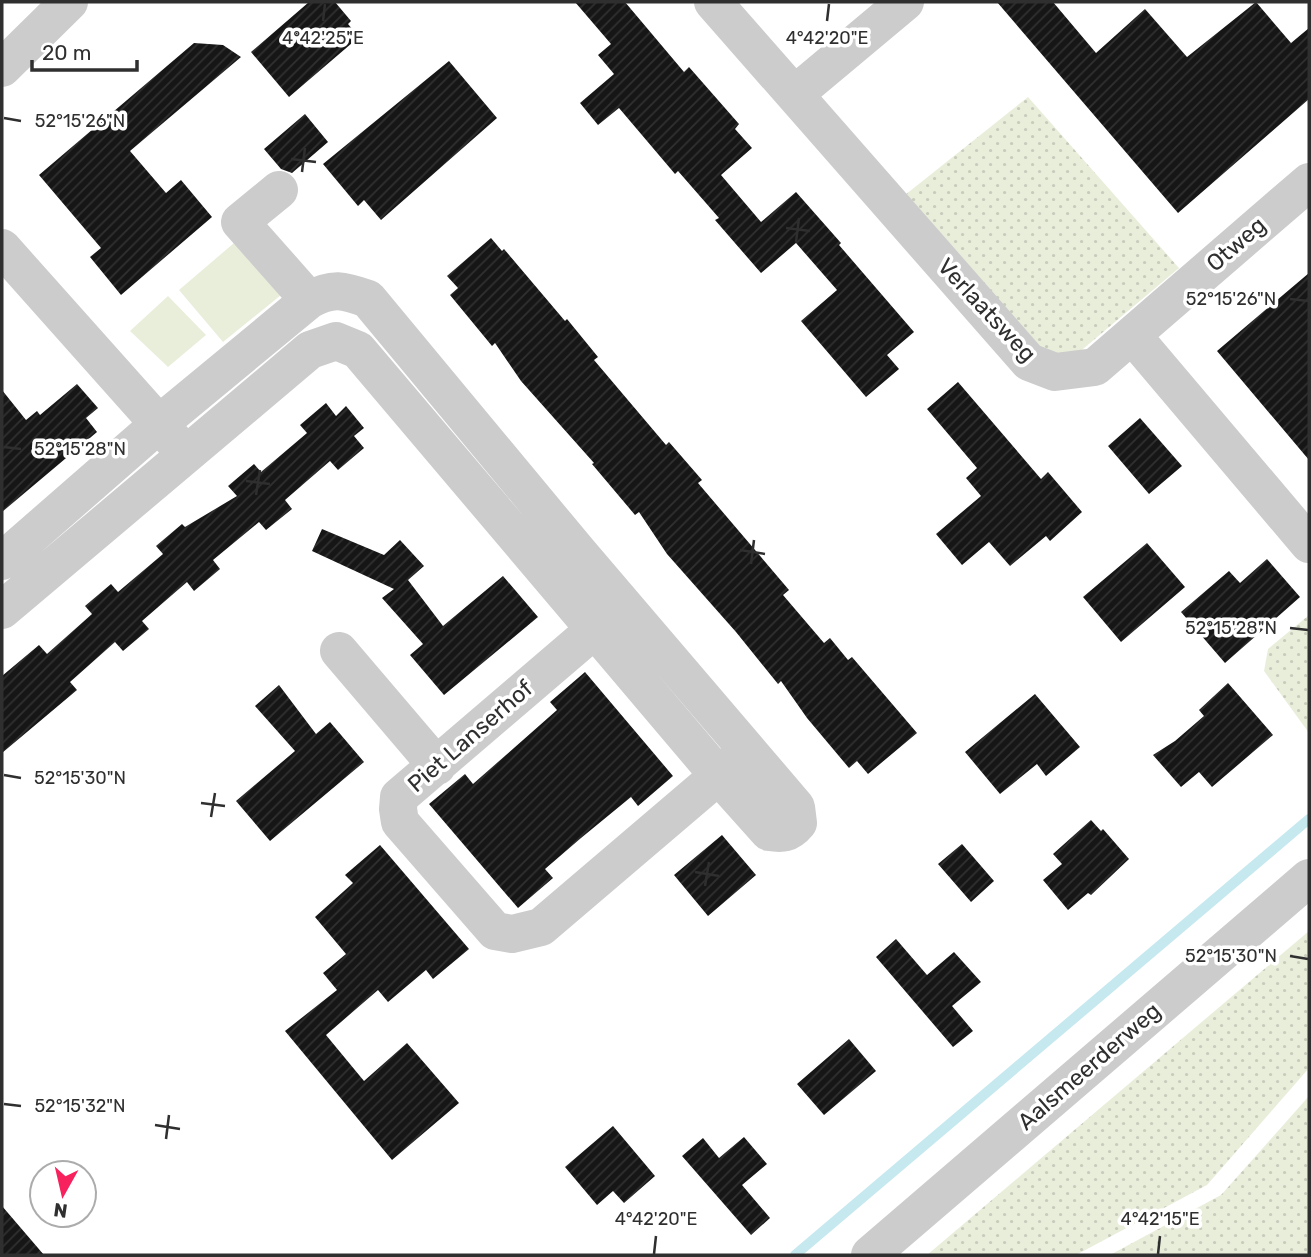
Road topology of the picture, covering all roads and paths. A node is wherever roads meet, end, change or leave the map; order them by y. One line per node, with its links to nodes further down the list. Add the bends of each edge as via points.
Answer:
1 (69, 2): 4 (street)
2 (713, 2): 5 (street, Verlaatsweg)
3 (905, 2): 5 (street)
4 (2, 68)
5 (794, 94): 10 (street, Verlaatsweg, via 1029,362 1055,372 1095,367)
6 (1309, 182): 10 (street, Otweg)
7 (279, 190): 9 (street, via 240,222)
8 (2, 248): 12 (street)
9 (325, 295): 11 (street); 12 (street); 17 (street, via 368,299)
10 (1132, 335): 14 (street)
11 (336, 341): 13 (street, via 310,350); 17 (street, via 358,350)
12 (159, 424): 13 (street); 15 (street)
13 (186, 454): 16 (street)
14 (1309, 544)
15 (2, 561)
16 (2, 610)
17 (610, 617): 19 (street); 20 (street, Piet Lanserhof); 21 (street)
18 (339, 651): 20 (street)
19 (748, 750): 21 (street, Piet Lanserhof); 21 (street, via 796,807 798,823 792,830 769,832)
20 (437, 766): 21 (street, Piet Lanserhof, via 399,797 400,822 495,930 512,934 541,927)
21 (718, 775)
22 (1309, 878): 23 (street, Aalsmeerderweg)
23 (870, 1255)

